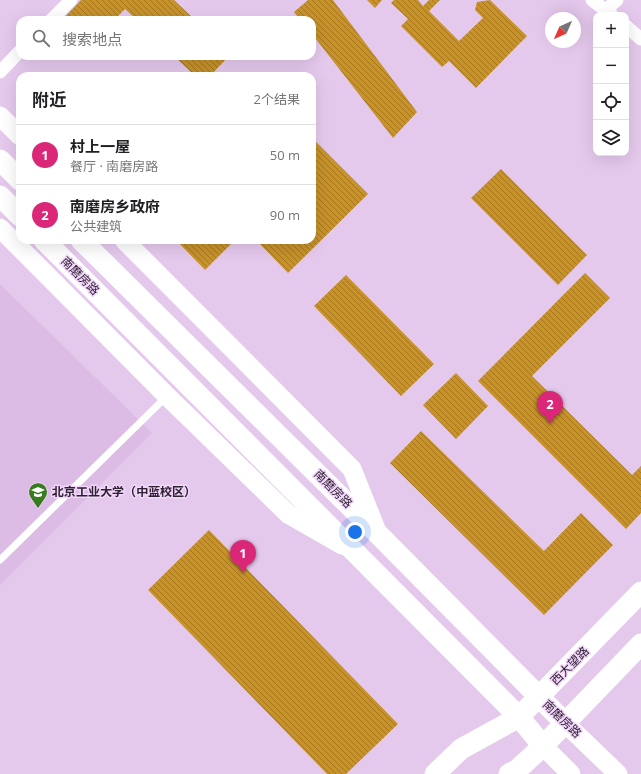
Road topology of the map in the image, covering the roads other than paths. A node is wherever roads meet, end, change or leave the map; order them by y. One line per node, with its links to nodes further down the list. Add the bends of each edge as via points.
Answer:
1 (71, 0): 6 (street)
2 (592, 0): 4 (street)
3 (617, 0): 5 (street)
4 (608, 12)
5 (610, 12)
6 (55, 16)
7 (629, 28): 8 (street)
8 (641, 38)
9 (16, 56): 10 (street)
10 (0, 72)
11 (0, 116): 12 (street)
12 (16, 132)
13 (0, 160): 14 (main road)
14 (16, 176)
15 (0, 196): 16 (main road)
16 (16, 212)
17 (0, 228): 21 (street)
18 (48, 244): 23 (main road, 南磨房路)
19 (85, 244): 22 (main road, 南磨房路)
20 (128, 244): 22 (street, via 352,469)
21 (167, 396): 23 (street, via 288,514); 24 (lane)
22 (378, 534): 27 (main road, 南磨房路)
23 (354, 553): 28 (main road, 南磨房路)
24 (0, 560)
25 (641, 592): 27 (main road, 西大望路)
26 (641, 644): 29 (main road)
27 (539, 697): 28 (main road, 西大望路); 29 (main road, 南磨房路)
28 (518, 717): 30 (main road, 南磨房路); 31 (main road, 西大望路, via 461,749)
29 (564, 722): 30 (main road); 34 (street, 南磨房路)
30 (543, 746): 32 (main road); 33 (street, 南磨房路)
31 (435, 774)
32 (509, 774)
33 (571, 774)
34 (618, 774)

